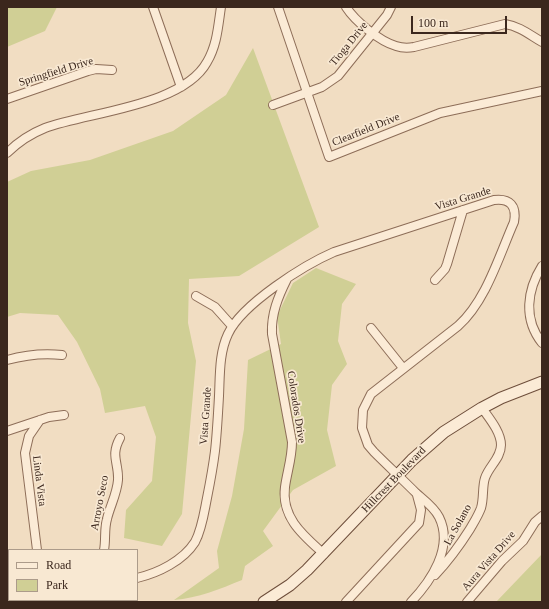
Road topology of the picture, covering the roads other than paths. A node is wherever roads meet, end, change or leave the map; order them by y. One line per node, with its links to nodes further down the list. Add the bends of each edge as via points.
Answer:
1 (153, 7): 9 (street)
2 (221, 7): 9 (street, via 216,39 207,63 192,80)
3 (278, 7): 11 (street, Clearfield Drive)
4 (346, 7): 6 (street, via 352,16)
5 (391, 7): 6 (street, Tioga Drive)
6 (373, 33): 7 (street, via 386,42 405,48 505,24 513,25); 11 (street, Tioga Drive, via 338,76)
7 (542, 42)
8 (112, 70): 12 (street, Springfield Drive, via 88,71)
9 (181, 87): 14 (street, via 140,103 44,128 22,140)
10 (542, 91): 11 (street, Clearfield Drive, via 440,113 329,157)
11 (307, 93): 13 (street, Tioga Drive)
12 (7, 99)
13 (273, 105)
14 (7, 153)
15 (463, 210): 17 (street, Vista Grande, via 334,252); 18 (street, via 447,264); 25 (street, Vista Grande, via 502,199 509,202 516,215 484,291 473,310 458,326)
16 (542, 266): 22 (street, via 533,282 529,304 530,318)
17 (288, 277): 20 (street, Vista Grande); 37 (street, Colorados Drive, via 275,308 272,325 292,442 284,498 294,525)
18 (435, 280)
19 (196, 296): 20 (street, via 215,307)
20 (232, 326): 38 (street, Vista Grande, via 224,342 220,360 215,451 198,534 188,550 179,558 160,570)
21 (371, 328): 25 (street)
22 (542, 343)
23 (62, 356): 24 (street, via 31,355)
24 (7, 360)
25 (403, 368): 32 (street, Vista Grande, via 371,394 361,419 368,445)
26 (542, 382): 27 (street, Hillcrest Boulevard)
27 (482, 408): 32 (street, Hillcrest Boulevard, via 444,432); 39 (street, La Solano, via 499,437 500,451 485,478 477,518 451,559)
28 (64, 415): 29 (street)
29 (40, 420): 30 (street); 35 (street, Linda Vista, via 29,436 24,453)
30 (7, 431)
31 (120, 438): 36 (street, Arroyo Seco, via 114,455 118,471 117,488 107,517)
32 (398, 475): 33 (street, Vista Grande); 37 (street, Hillcrest Boulevard)
33 (416, 492): 39 (street, Vista Grande, via 435,510 444,535 442,553); 41 (street, via 421,510 419,523)
34 (542, 516): 43 (street, Aura Vista Drive)
35 (37, 549)
36 (104, 549)
37 (324, 554): 40 (street, Hillcrest Boulevard, via 290,585)
38 (138, 578)
39 (429, 581): 42 (street)
40 (264, 602)
41 (346, 602)
42 (411, 602)
43 (468, 602)

